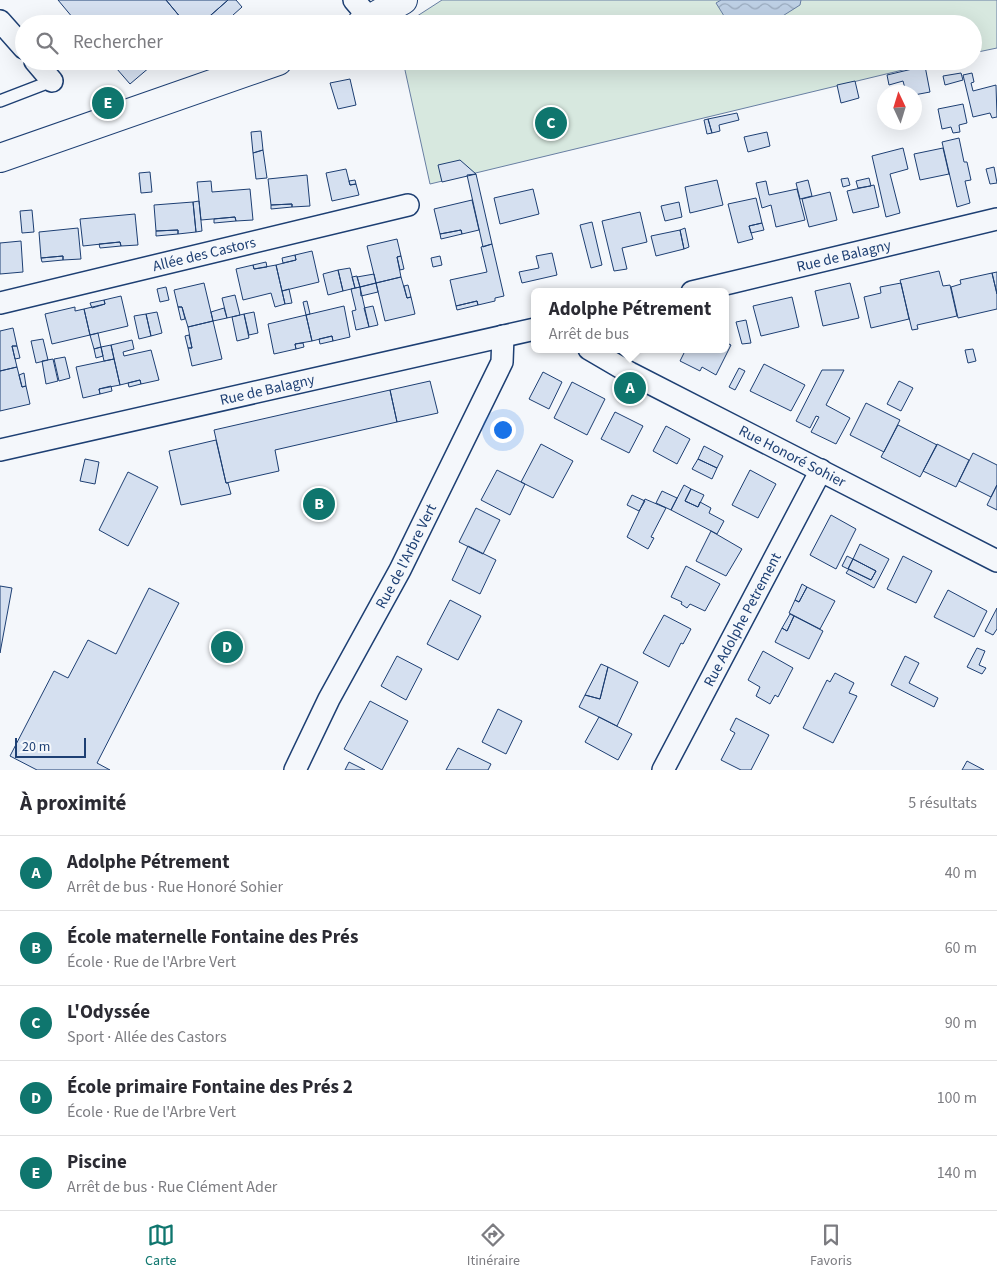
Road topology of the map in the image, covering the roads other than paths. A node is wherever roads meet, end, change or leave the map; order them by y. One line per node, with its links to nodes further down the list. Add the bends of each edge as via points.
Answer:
1 (403, 0): 2 (street)
2 (362, 14)
3 (0, 21): 4 (street)
4 (13, 43)
5 (43, 70): 7 (street)
6 (252, 70): 9 (street)
7 (52, 81): 8 (lane)
8 (0, 101)
9 (0, 158)
10 (408, 205): 13 (street, Allée des Castors)
11 (997, 219): 12 (street, Rue de Balagny)
12 (709, 288)
13 (0, 303)
14 (531, 330): 15 (street, Rue de Balagny)
15 (503, 336): 17 (street, Rue de Balagny); 20 (street, Rue de l'Arbre Vert, via 502,362 400,570)
16 (596, 353): 18 (street, Rue Honoré Sohier)
17 (0, 450)
18 (820, 470): 19 (street, Rue Honoré Sohier); 21 (street, Rue Adolphe Petrement)
19 (997, 561)
20 (294, 770)
21 (663, 770)

